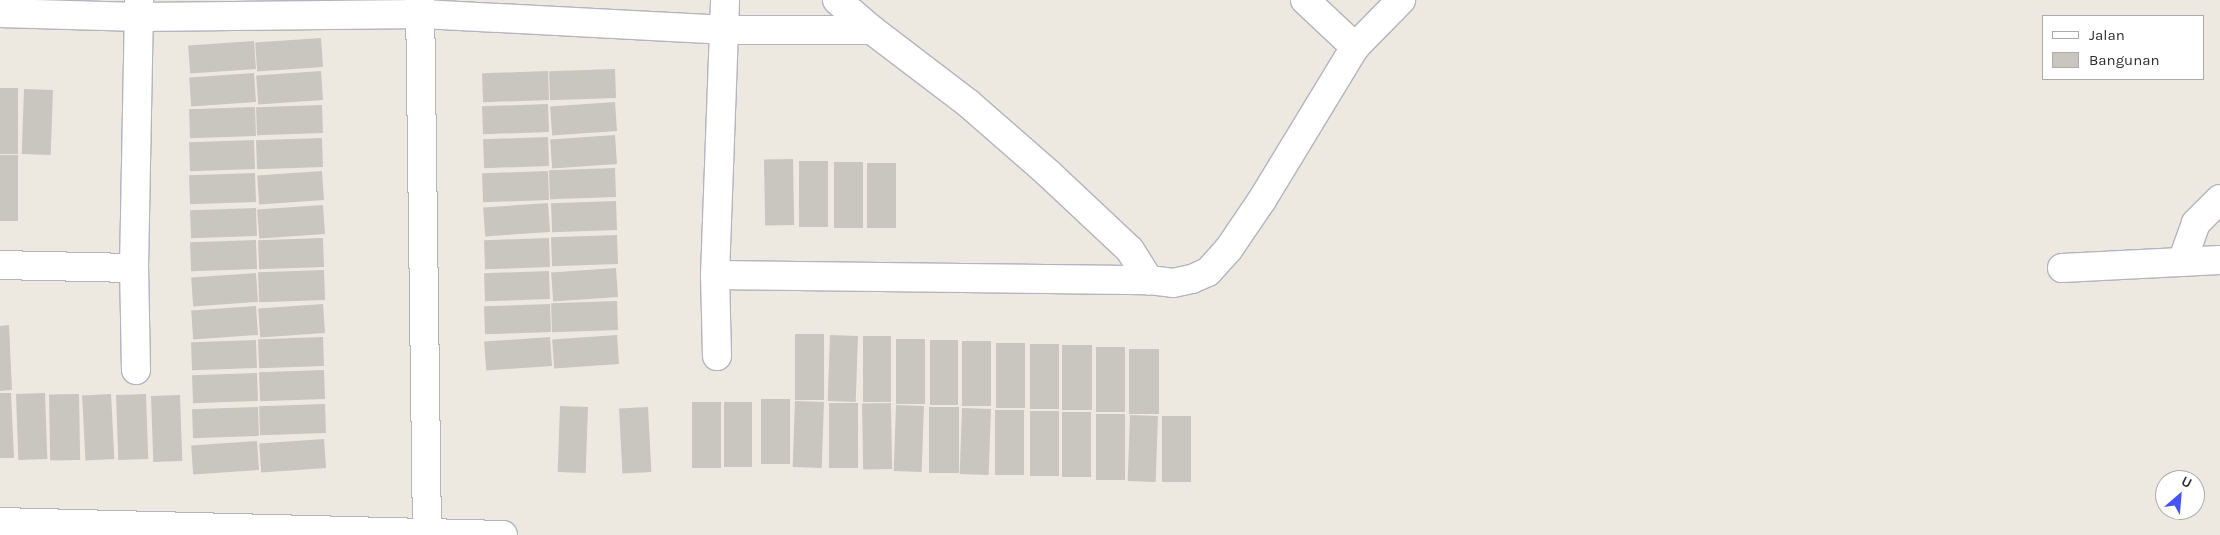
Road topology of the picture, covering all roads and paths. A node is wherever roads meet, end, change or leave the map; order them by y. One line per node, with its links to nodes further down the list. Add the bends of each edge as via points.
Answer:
1 (725, 0): 8 (street)
2 (837, 0): 9 (street)
3 (1305, 0): 10 (street)
4 (1401, 0): 10 (street)
5 (421, 7): 6 (street); 8 (street); 22 (street)
6 (139, 9): 7 (street); 15 (street)
7 (0, 14)
8 (723, 30): 9 (street); 17 (street)
9 (872, 30): 18 (street, via 969,104 1048,173 1130,250)
10 (1355, 47): 18 (street, via 1228,250 1208,272 1192,279 1173,283)
11 (2220, 199): 13 (street, via 2196,223)
12 (2220, 260): 13 (street)
13 (2182, 262): 16 (street)
14 (0, 265): 15 (street)
15 (134, 268): 20 (street)
16 (2062, 268)
17 (716, 275): 18 (street); 19 (street)
18 (1149, 280)
19 (717, 356)
20 (136, 370)
21 (0, 522): 22 (street)
22 (427, 532): 23 (street)
23 (502, 535)

